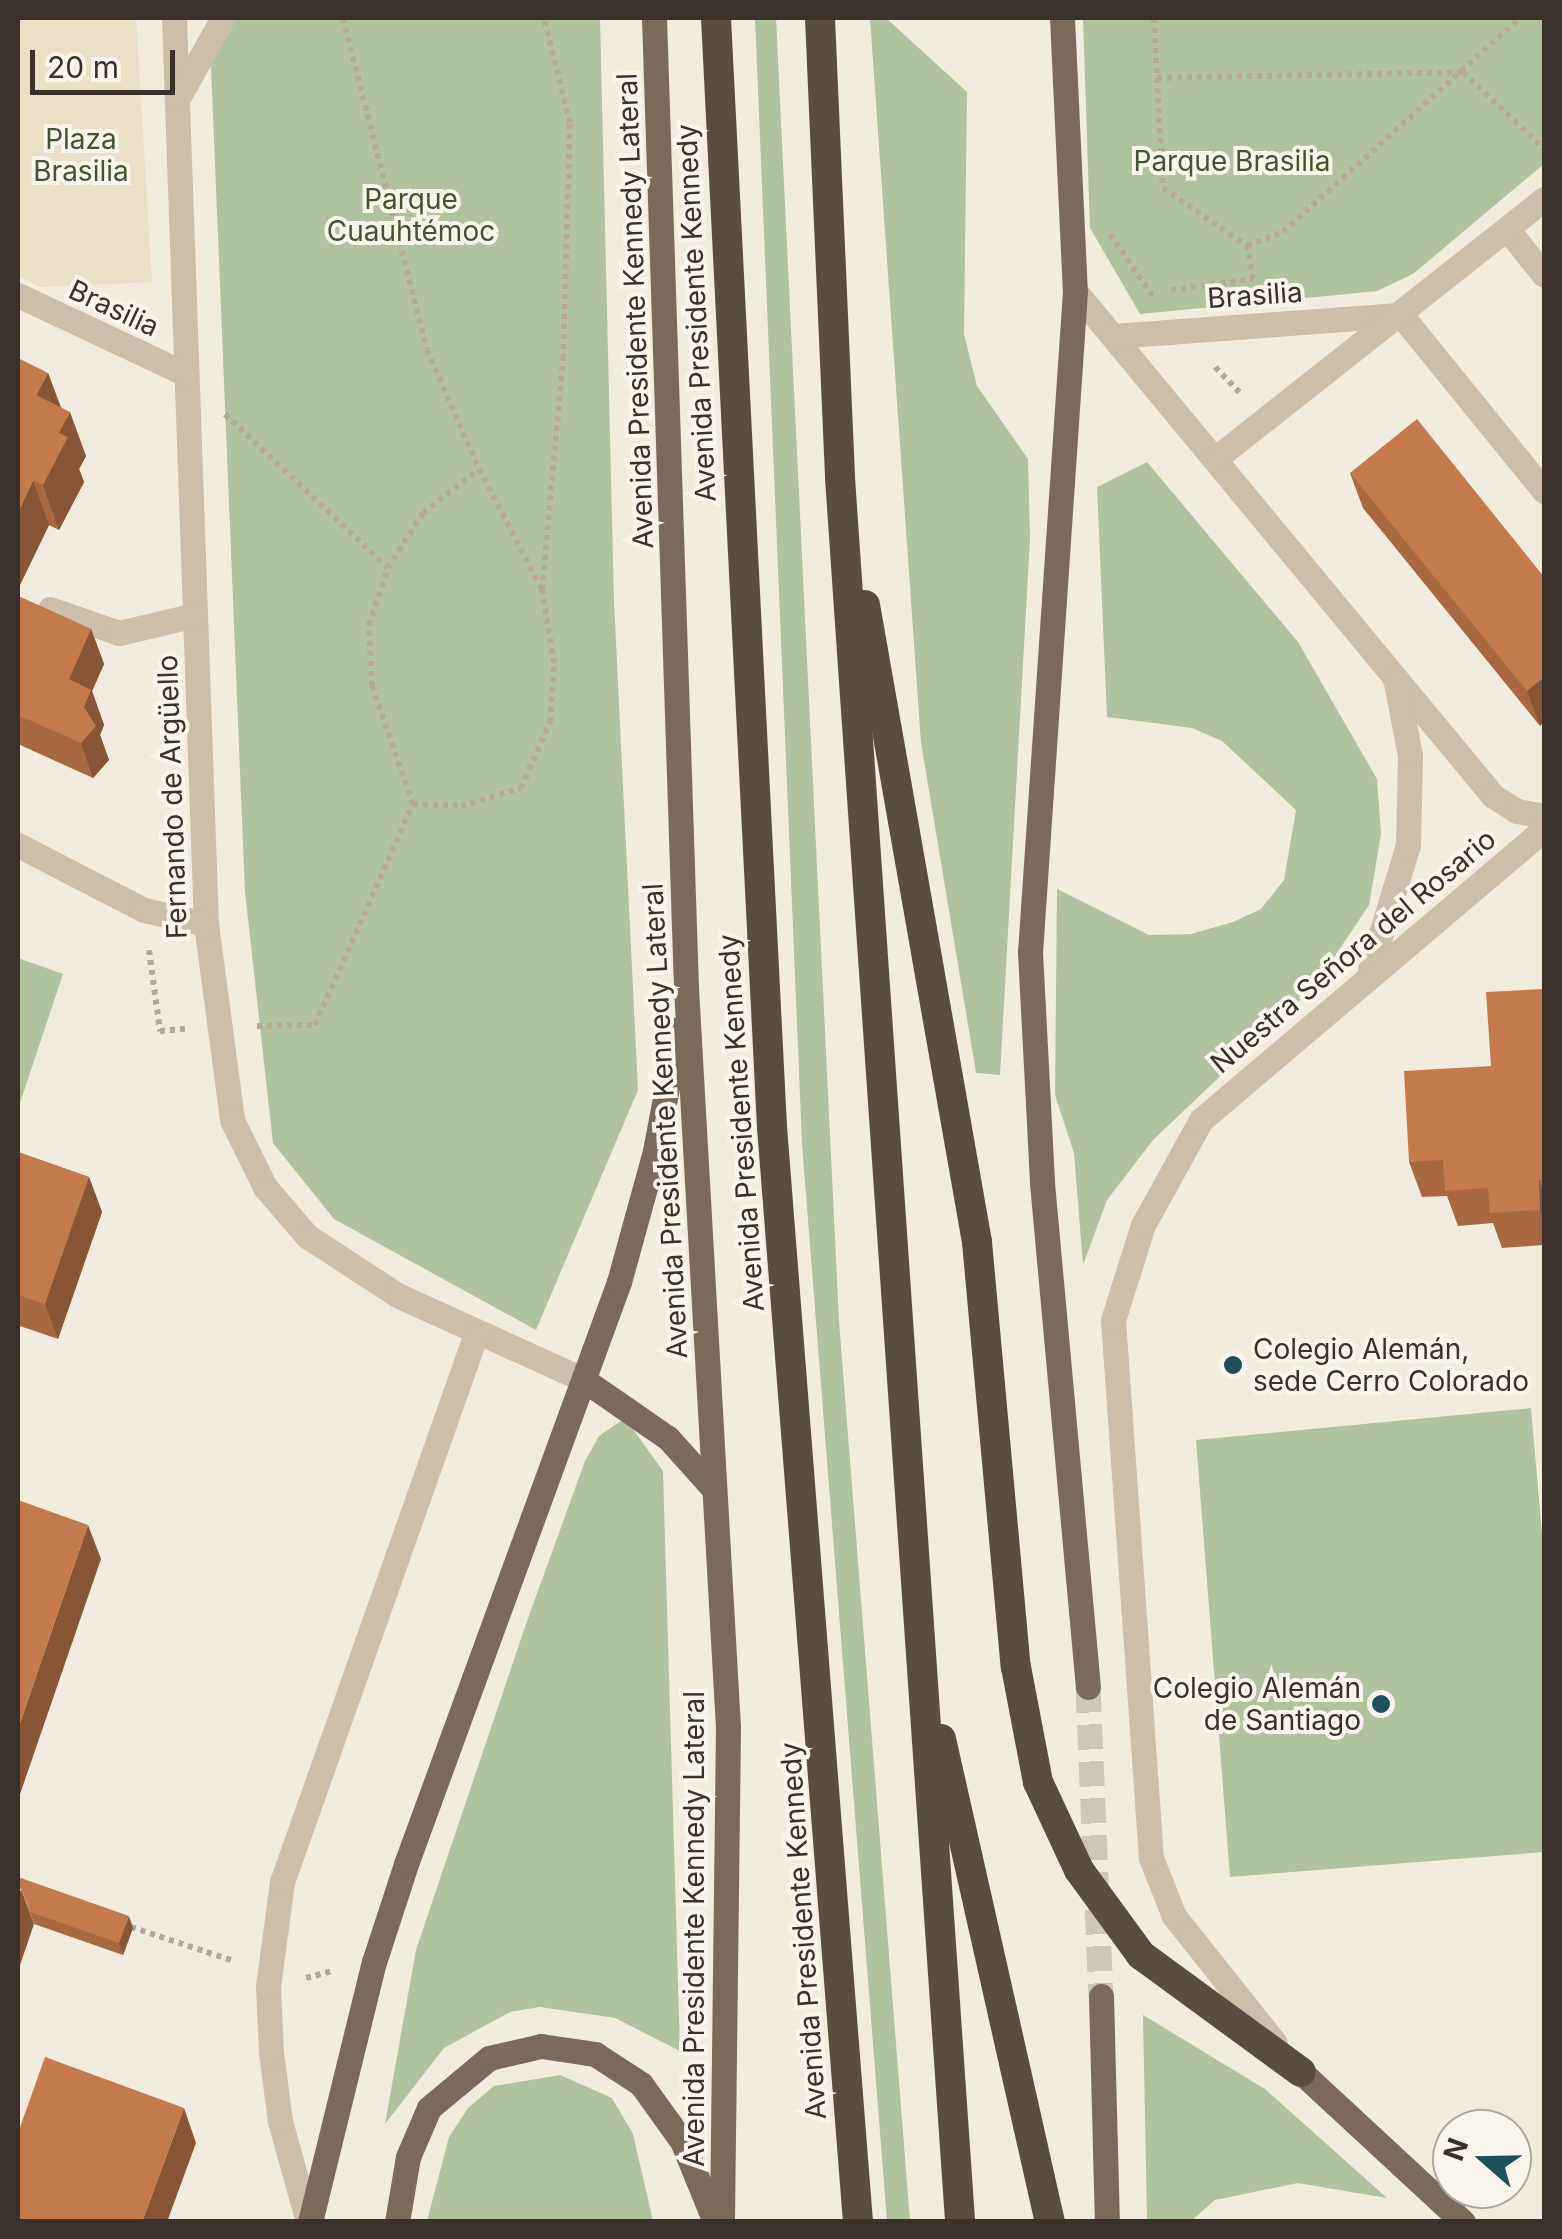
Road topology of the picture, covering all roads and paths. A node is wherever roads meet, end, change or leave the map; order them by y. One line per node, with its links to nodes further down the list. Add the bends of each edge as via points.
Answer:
1 (174, 18): 13 (street, Fernando de Argüello)
2 (223, 18): 13 (street)
3 (343, 18): 29 (path, via 427,350)
4 (544, 18): 33 (path, via 570,123 563,360)
5 (654, 18): 44 (main road, Avenida Presidente Kennedy Lateral)
6 (716, 18): 59 (highway, Avenida Presidente Kennedy, via 772,1127)
7 (820, 18): 30 (highway)
8 (1062, 18): 20 (main road)
9 (1154, 18): 12 (path)
10 (1520, 18): 11 (path)
11 (1463, 72): 12 (path); 14 (path); 18 (path, via 1283,232)
12 (1157, 78): 18 (path, via 1163,188)
13 (178, 98): 26 (street, Fernando de Argüello)
14 (1544, 150)
15 (1544, 198): 17 (street)
16 (1106, 227): 21 (path)
17 (1507, 229): 19 (street); 23 (street)
18 (1247, 246): 21 (path, via 1253,279)
19 (1544, 275)
20 (1075, 291): 25 (street); 50 (main road, via 1030,952 1041,1164)
21 (1150, 293): 24 (path)
22 (18, 294): 26 (street, Brasilia)
23 (1402, 315): 24 (street, Brasilia); 27 (street); 31 (street)
24 (1180, 330): 25 (street, Brasilia); 27 (path)
25 (1113, 336): 28 (street)
26 (186, 374): 32 (path); 35 (street, Fernando de Argüello)
27 (1267, 422): 28 (street)
28 (1216, 458): 36 (street)
29 (479, 469): 32 (path, via 423,513); 33 (path)
30 (840, 478): 49 (highway); 54 (highway, via 977,1242 1016,1668 1038,1782 1078,1870 1141,1955)
31 (1544, 491)
32 (388, 568): 37 (path, via 370,625 372,686)
33 (542, 590): 37 (path, via 554,663 550,722 521,788 462,806)
34 (50, 609): 35 (street, via 120,632)
35 (195, 614): 42 (street, Fernando de Argüello)
36 (1393, 668): 38 (street, via 1493,796 1517,811); 43 (street, via 1410,755 1408,845)
37 (413, 804): 45 (path, via 315,1025)
38 (1544, 816)
39 (1544, 829): 43 (street, Nuestra Señora del Rosario)
40 (18, 845): 41 (street)
41 (144, 910): 42 (street); 45 (path, via 160,1031)
42 (206, 924): 45 (street, Fernando de Argüello)
43 (1368, 974): 54 (street, Nuestra Señora del Rosario, via 1200,1120 1142,1225 1113,1320 1151,1858 1174,1916 1215,1976)
44 (686, 988): 47 (main road, via 655,1151); 48 (main road, Avenida Presidente Kennedy Lateral)
45 (218, 1026): 46 (street, Fernando de Argüello, via 232,1120 285,1213 306,1236 397,1296)
46 (476, 1334): 47 (street, Fernando de Argüello); 52 (street, via 282,1882)
47 (584, 1380): 48 (main road, via 668,1438); 55 (main road, via 406,1864)
48 (714, 1489): 58 (main road, Avenida Presidente Kennedy Lateral, via 728,1728)
49 (920, 1654): 60 (highway); 61 (highway)
50 (1088, 1687)
51 (131, 1927): 52 (path, via 225,1954)
52 (268, 1987): 55 (street, via 280,2121)
53 (1100, 1996): 62 (main road)
54 (1301, 2072): 63 (main road)
55 (309, 2222)
56 (397, 2222): 57 (main road, via 416,2132 437,2098 489,2058 541,2046 595,2054 641,2084 682,2141)
57 (714, 2222)
58 (722, 2222)
59 (858, 2222)
60 (960, 2222)
61 (1050, 2222)
62 (1107, 2222)
63 (1463, 2222)

